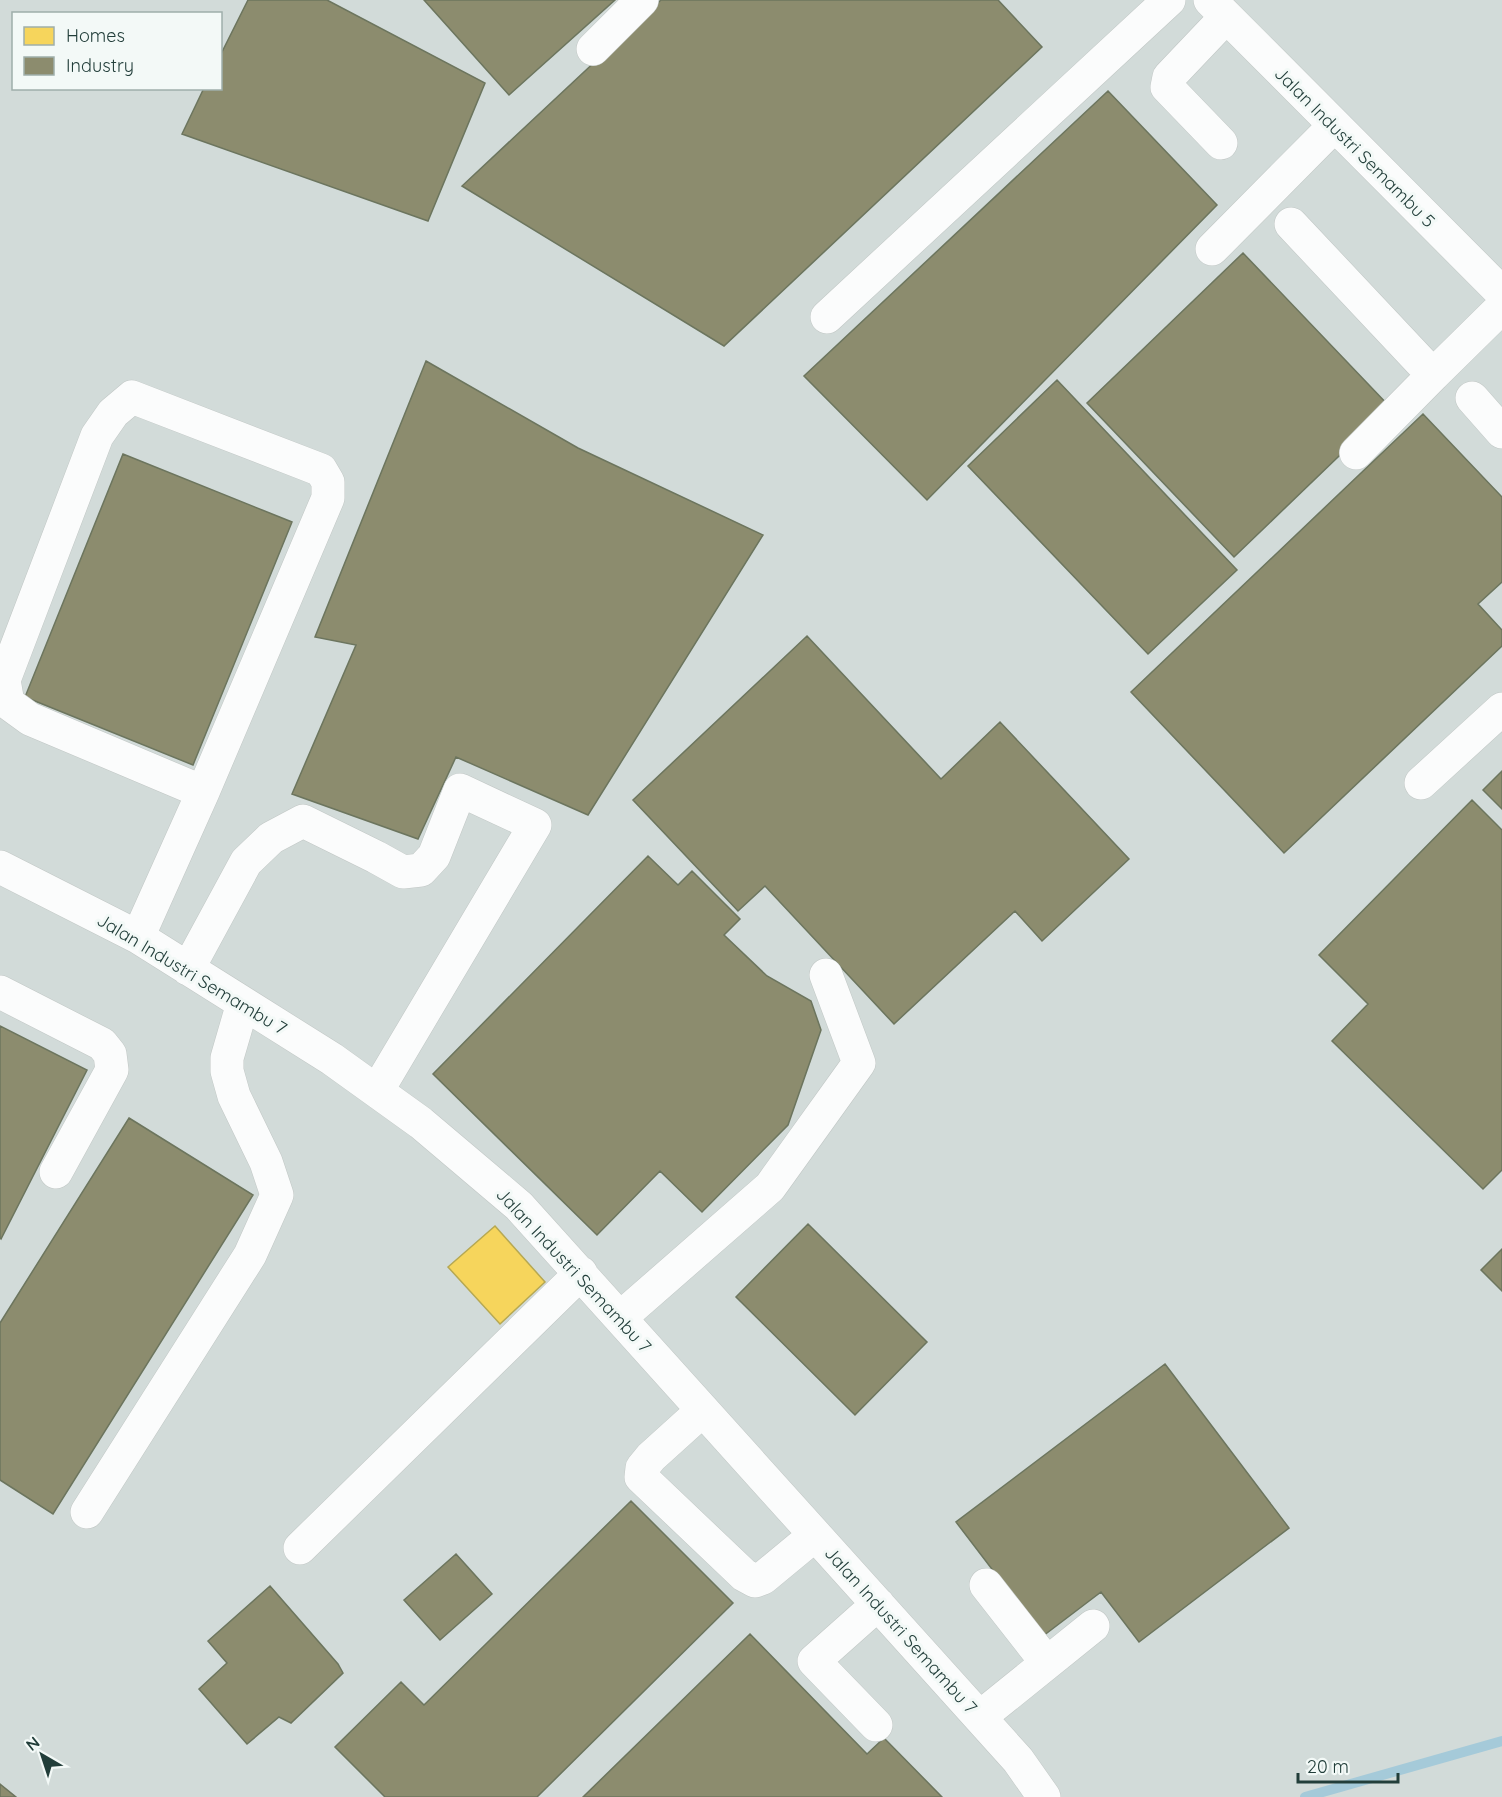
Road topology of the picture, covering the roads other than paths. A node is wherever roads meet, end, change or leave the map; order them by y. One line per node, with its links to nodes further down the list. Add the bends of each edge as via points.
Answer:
1 (642, 0): 4 (street)
2 (1169, 0): 11 (street)
3 (1218, 9): 5 (street, Jalan Industri Semambu 5); 6 (street, via 1169,77 1167,87)
4 (592, 49)
5 (1334, 126): 8 (street); 9 (street, Jalan Industri Semambu 5)
6 (1221, 143)
7 (1291, 224): 12 (street)
8 (1212, 249)
9 (1502, 293)
10 (1502, 307): 12 (street)
11 (827, 317)
12 (1433, 375): 15 (street)
13 (1472, 398): 14 (street)
14 (1502, 432)
15 (1356, 453)
16 (1502, 709): 17 (street)
17 (1421, 783)
18 (203, 792): 18 (street, via 328,498 328,483 321,470 132,398 113,413 97,436 4,680 8,703 30,719); 20 (street)
19 (0, 867): 20 (street, Jalan Industri Semambu 7)
20 (138, 937): 21 (street, Jalan Industri Semambu 7)
21 (188, 969): 24 (street, Jalan Industri Semambu 7); 25 (street, via 246,862 271,838 303,820 403,872 421,870 434,855 460,790 535,825)
22 (826, 975): 28 (street, via 859,1063 770,1187)
23 (0, 992): 26 (street, via 102,1044 110,1054 112,1070)
24 (243, 1003): 25 (street, Jalan Industri Semambu 7); 30 (street, via 227,1071 277,1195 250,1255)
25 (377, 1091): 27 (street, Jalan Industri Semambu 7, via 519,1206)
26 (56, 1172)
27 (581, 1273): 28 (street, Jalan Industri Semambu 7); 32 (street)
28 (620, 1318): 29 (street, Jalan Industri Semambu 7)
29 (703, 1410): 31 (street, Jalan Industri Semambu 7); 31 (street, via 651,1457 642,1468 641,1477 755,1581)
30 (87, 1512)
31 (815, 1535): 34 (street, Jalan Industri Semambu 7)
32 (300, 1548)
33 (986, 1585): 36 (street)
34 (878, 1604): 37 (street, Jalan Industri Semambu 7); 38 (street, via 807,1654)
35 (1093, 1626): 36 (street)
36 (1047, 1663): 37 (street)
37 (980, 1717): 39 (street, Jalan Industri Semambu 7)
38 (876, 1725)
39 (1044, 1797)

